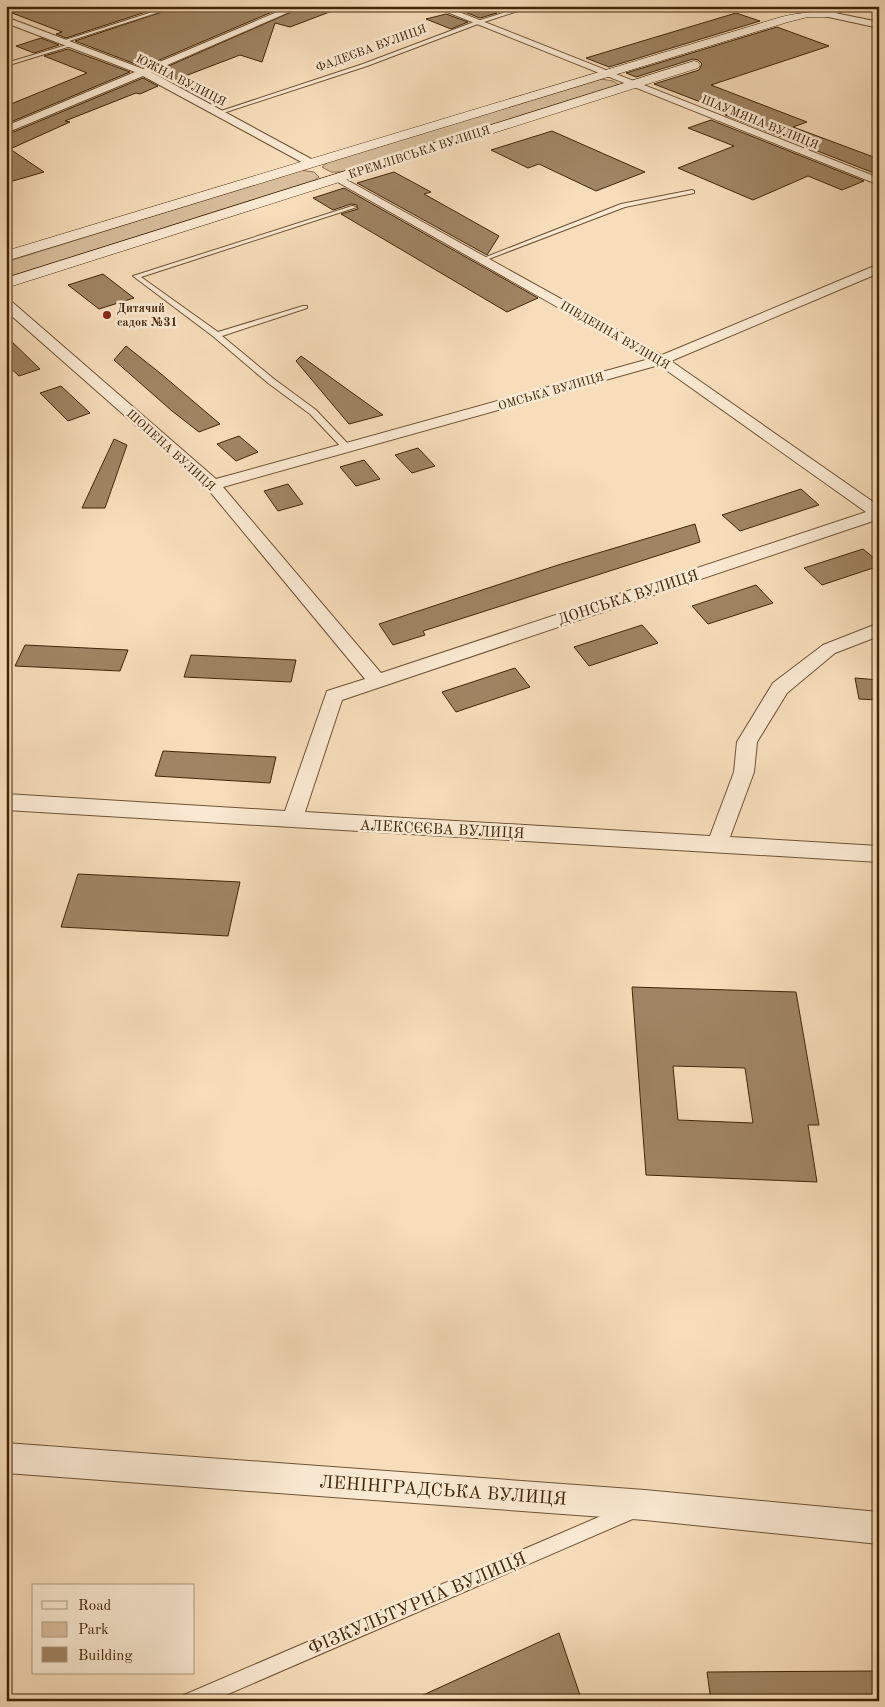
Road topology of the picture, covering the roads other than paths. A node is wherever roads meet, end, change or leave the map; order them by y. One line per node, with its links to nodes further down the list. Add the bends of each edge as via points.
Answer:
1 (19, 6): 8 (street)
2 (176, 6): 14 (lane)
3 (299, 6): 17 (street)
4 (436, 6): 11 (street)
5 (531, 6): 11 (lane, ФАДЕЄВА ВУЛИЦЯ)
6 (810, 6): 9 (street)
7 (852, 6): 9 (street, КРЕМЛІВСЬКА ВУЛИЦЯ)
8 (6, 10)
9 (827, 14): 12 (street); 13 (street, КРЕМЛІВСЬКА ВУЛИЦЯ); 18 (street, КРЕМЛІВСЬКА ВУЛИЦЯ, via 796,16)
10 (6, 20): 14 (street, ЮЖНА ВУЛИЦЯ)
11 (476, 23): 18 (street); 20 (lane, ФАДЕЄВА ВУЛИЦЯ)
12 (879, 25)
13 (810, 27)
14 (68, 43): 16 (lane); 17 (street, ЮЖНА ВУЛИЦЯ)
15 (707, 61): 19 (street, КРЕМЛІВСЬКА ВУЛИЦЯ)
16 (6, 65)
17 (143, 72): 20 (street, ЮЖНА ВУЛИЦЯ); 21 (street)
18 (603, 73): 19 (street, ШАУМЯНА ВУЛИЦЯ); 22 (street, КРЕМЛІВСЬКА ВУЛИЦЯ)
19 (632, 85): 23 (street, КРЕМЛІВСЬКА ВУЛИЦЯ); 24 (street, ШАУМЯНА ВУЛИЦЯ)
20 (218, 113): 22 (street, ЮЖНА ВУЛИЦЯ)
21 (6, 130)
22 (311, 163): 27 (street, КРЕМЛІВСЬКА ВУЛИЦЯ)
23 (338, 178): 28 (street, ПІВДЕННА ВУЛИЦЯ); 30 (street, КРЕМЛІВСЬКА ВУЛИЦЯ)
24 (879, 182)
25 (692, 192): 28 (lane, via 623,206)
26 (354, 207): 33 (lane, via 136,276)
27 (6, 256)
28 (484, 259): 34 (street, ПІВДЕННА ВУЛИЦЯ)
29 (879, 268): 34 (street, ОМСЬКА ВУЛИЦЯ)
30 (6, 284)
31 (6, 304): 36 (street, ШОПЕНА ВУЛИЦЯ)
32 (305, 307): 33 (lane)
33 (217, 334): 35 (lane, via 313,412)
34 (661, 360): 35 (street, ОМСЬКА ВУЛИЦЯ); 37 (street, ПІВДЕННА ВУЛИЦЯ)
35 (348, 448): 36 (street, ОМСЬКА ВУЛИЦЯ)
36 (213, 485): 39 (street, ШОПЕНА ВУЛИЦЯ)
37 (879, 514): 39 (street, ДОНСЬКА ВУЛИЦЯ)
38 (879, 629): 42 (street, via 829,649 780,688 747,742 744,772)
39 (377, 681): 41 (street, ДОНСЬКА ВУЛИЦЯ, via 334,696)
40 (6, 802): 41 (street, АЛЕКСЄЄВА ВУЛИЦЯ)
41 (292, 820): 42 (street, АЛЕКСЄЄВА ВУЛИЦЯ)
42 (718, 844): 43 (street, АЛЕКСЄЄВА ВУЛИЦЯ)
43 (879, 854)
44 (6, 1458): 45 (street, ЛЕНІНГРАДСЬКА ВУЛИЦЯ)
45 (645, 1506): 46 (street, ЛЕНІНГРАДСЬКА ВУЛИЦЯ); 47 (lane, ФIЗКУЛЬТУРНА ВУЛИЦЯ)
46 (879, 1528)
47 (190, 1701)

